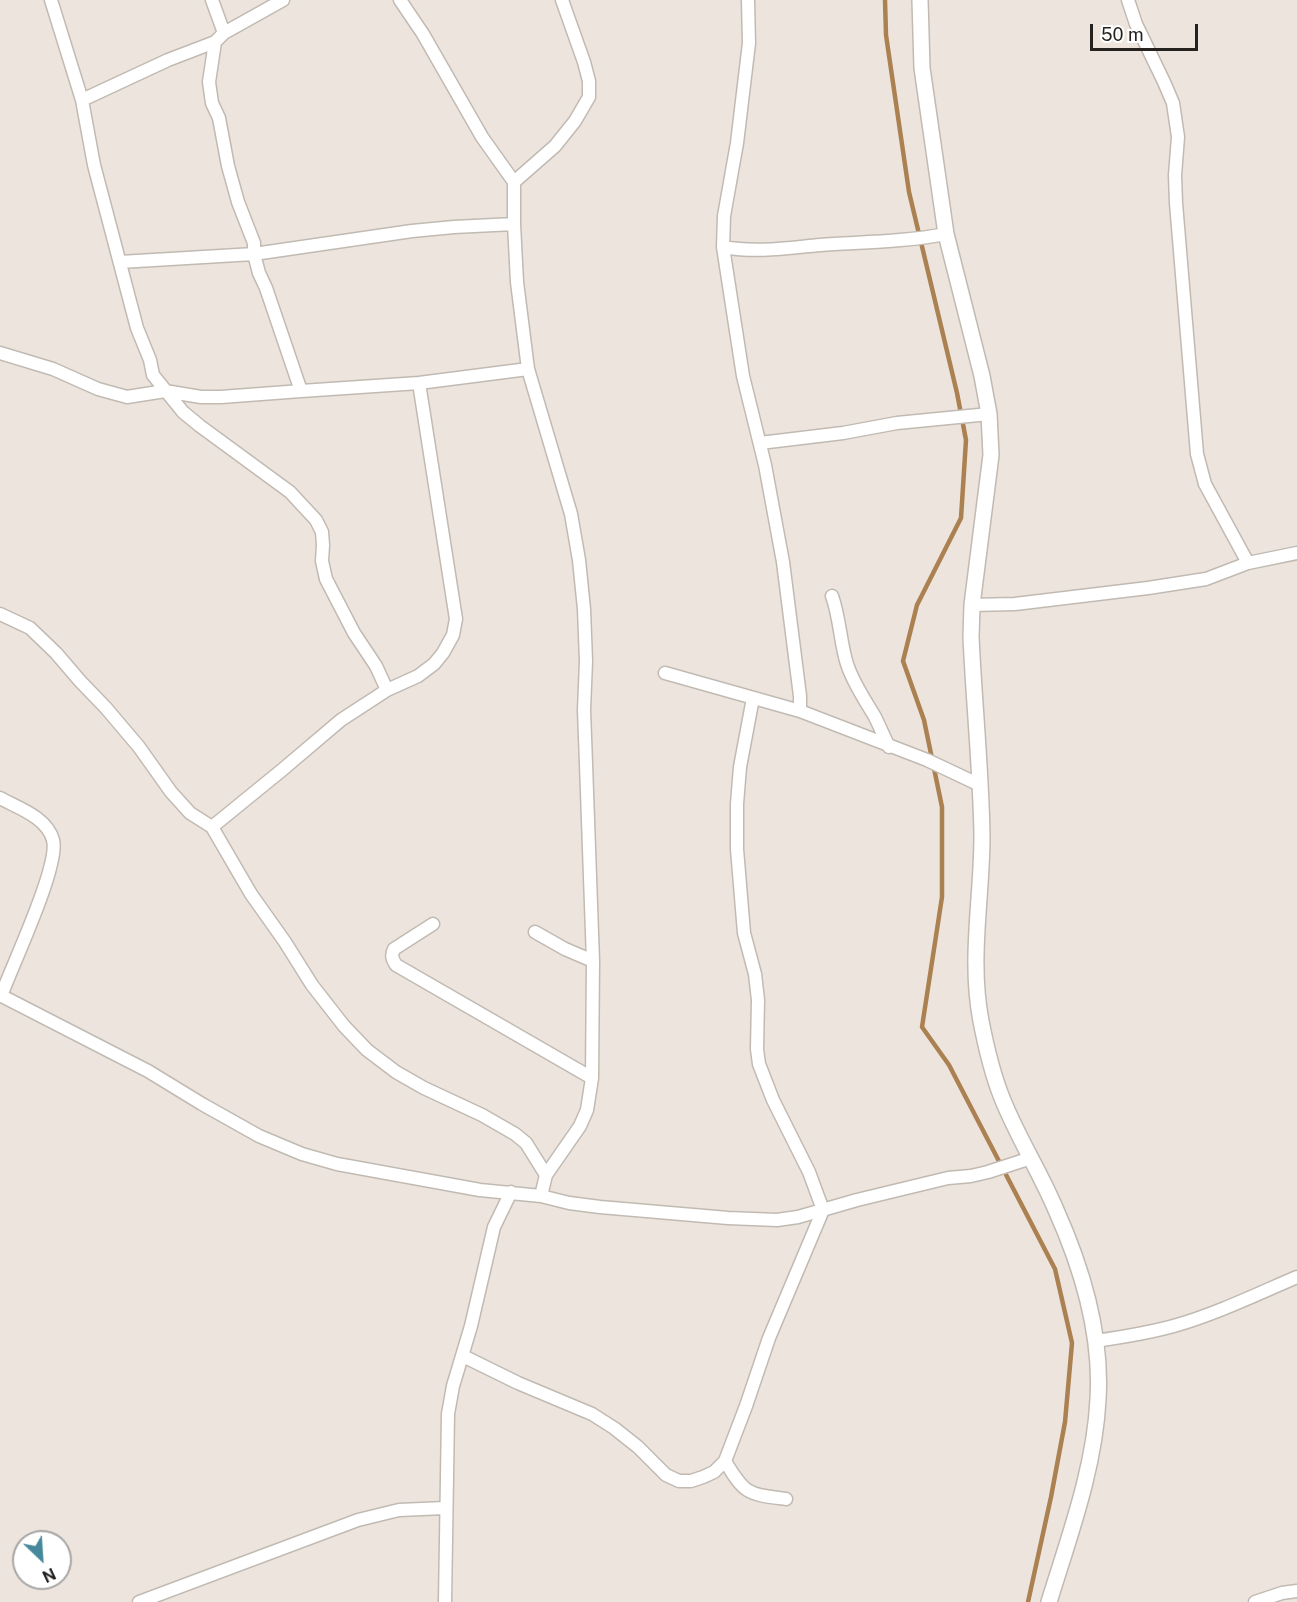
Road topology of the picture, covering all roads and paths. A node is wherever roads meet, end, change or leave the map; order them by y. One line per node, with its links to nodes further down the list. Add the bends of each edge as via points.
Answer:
1 (51, 0): 10 (street)
2 (212, 0): 9 (street)
3 (283, 0): 9 (street)
4 (400, 0): 11 (street, via 482,137)
5 (562, 0): 11 (street, via 584,62 589,97 555,146)
6 (748, 0): 14 (street, via 748,54)
7 (921, 0): 13 (street, via 922,68)
8 (1128, 0): 25 (street, via 1173,102 1176,119 1176,203 1197,454 1205,484)
9 (219, 38): 10 (street); 15 (street, via 209,82 212,103)
10 (82, 100): 16 (street, via 94,165)
11 (514, 182): 12 (street)
12 (514, 224): 15 (street, via 412,231); 18 (street)
13 (946, 234): 14 (street, via 764,251); 22 (street)
14 (723, 247): 23 (street, via 743,376)
15 (254, 254): 16 (street); 21 (street)
16 (120, 262): 20 (street, via 153,375)
17 (0, 353): 20 (street, via 127,397)
18 (528, 369): 19 (street); 39 (street, via 571,514 579,560 584,609)
19 (419, 383): 21 (street); 30 (street, via 456,620 453,635 434,664)
20 (165, 391): 21 (street, via 220,397); 30 (street, via 200,426 290,492 316,520 322,532 326,579)
21 (301, 391)
22 (989, 414): 23 (street); 27 (street, via 991,455)
23 (760, 443): 32 (street, via 783,562)
24 (1297, 554): 25 (street)
25 (1248, 564): 27 (street, via 1206,579 1148,588 1015,604)
26 (832, 596): 33 (street, via 848,665)
27 (972, 605): 34 (street)
28 (0, 614): 36 (street, via 30,628 56,652 139,747 171,792 190,813)
29 (665, 673): 31 (street)
30 (387, 690): 36 (street, via 340,720)
31 (753, 698): 32 (street); 46 (street, via 736,804 744,933 758,1000 759,1064)
32 (800, 711): 33 (street)
33 (889, 747): 34 (street)
34 (980, 785): 42 (street, via 982,836 976,947 980,1017 1002,1097)
35 (0, 798): 40 (street, via 40,820 53,840 54,851 44,887)
36 (212, 827): 43 (street, via 312,985 367,1050 424,1088 515,1134 526,1143)
37 (433, 924): 41 (street, via 394,949 396,965)
38 (535, 932): 39 (street)
39 (593, 961): 41 (street)
40 (0, 995): 44 (street, via 148,1071 260,1136 302,1154 383,1174)
41 (592, 1078): 43 (street, via 580,1126)
42 (1031, 1158): 46 (street, via 988,1172 948,1178); 48 (street, via 1071,1247)
43 (546, 1174): 45 (street)
44 (512, 1192): 45 (street); 49 (street, via 494,1227)
45 (541, 1196): 46 (street, via 600,1207 754,1220 777,1220)
46 (823, 1210): 50 (street, via 769,1338)
47 (1297, 1277): 48 (street, via 1177,1325)
48 (1095, 1341): 56 (street, via 1098,1399 1093,1438 1086,1476)
49 (463, 1356): 50 (street, via 592,1414 638,1447 666,1475 679,1481 703,1478); 52 (street, via 448,1414)
50 (725, 1461): 51 (street, via 746,1490 757,1496)
51 (786, 1499)
52 (445, 1508): 54 (street, via 399,1510 358,1520); 55 (street)
53 (1297, 1591): 57 (street)
54 (139, 1602)
55 (445, 1602)
56 (1049, 1602)
57 (1255, 1602)

